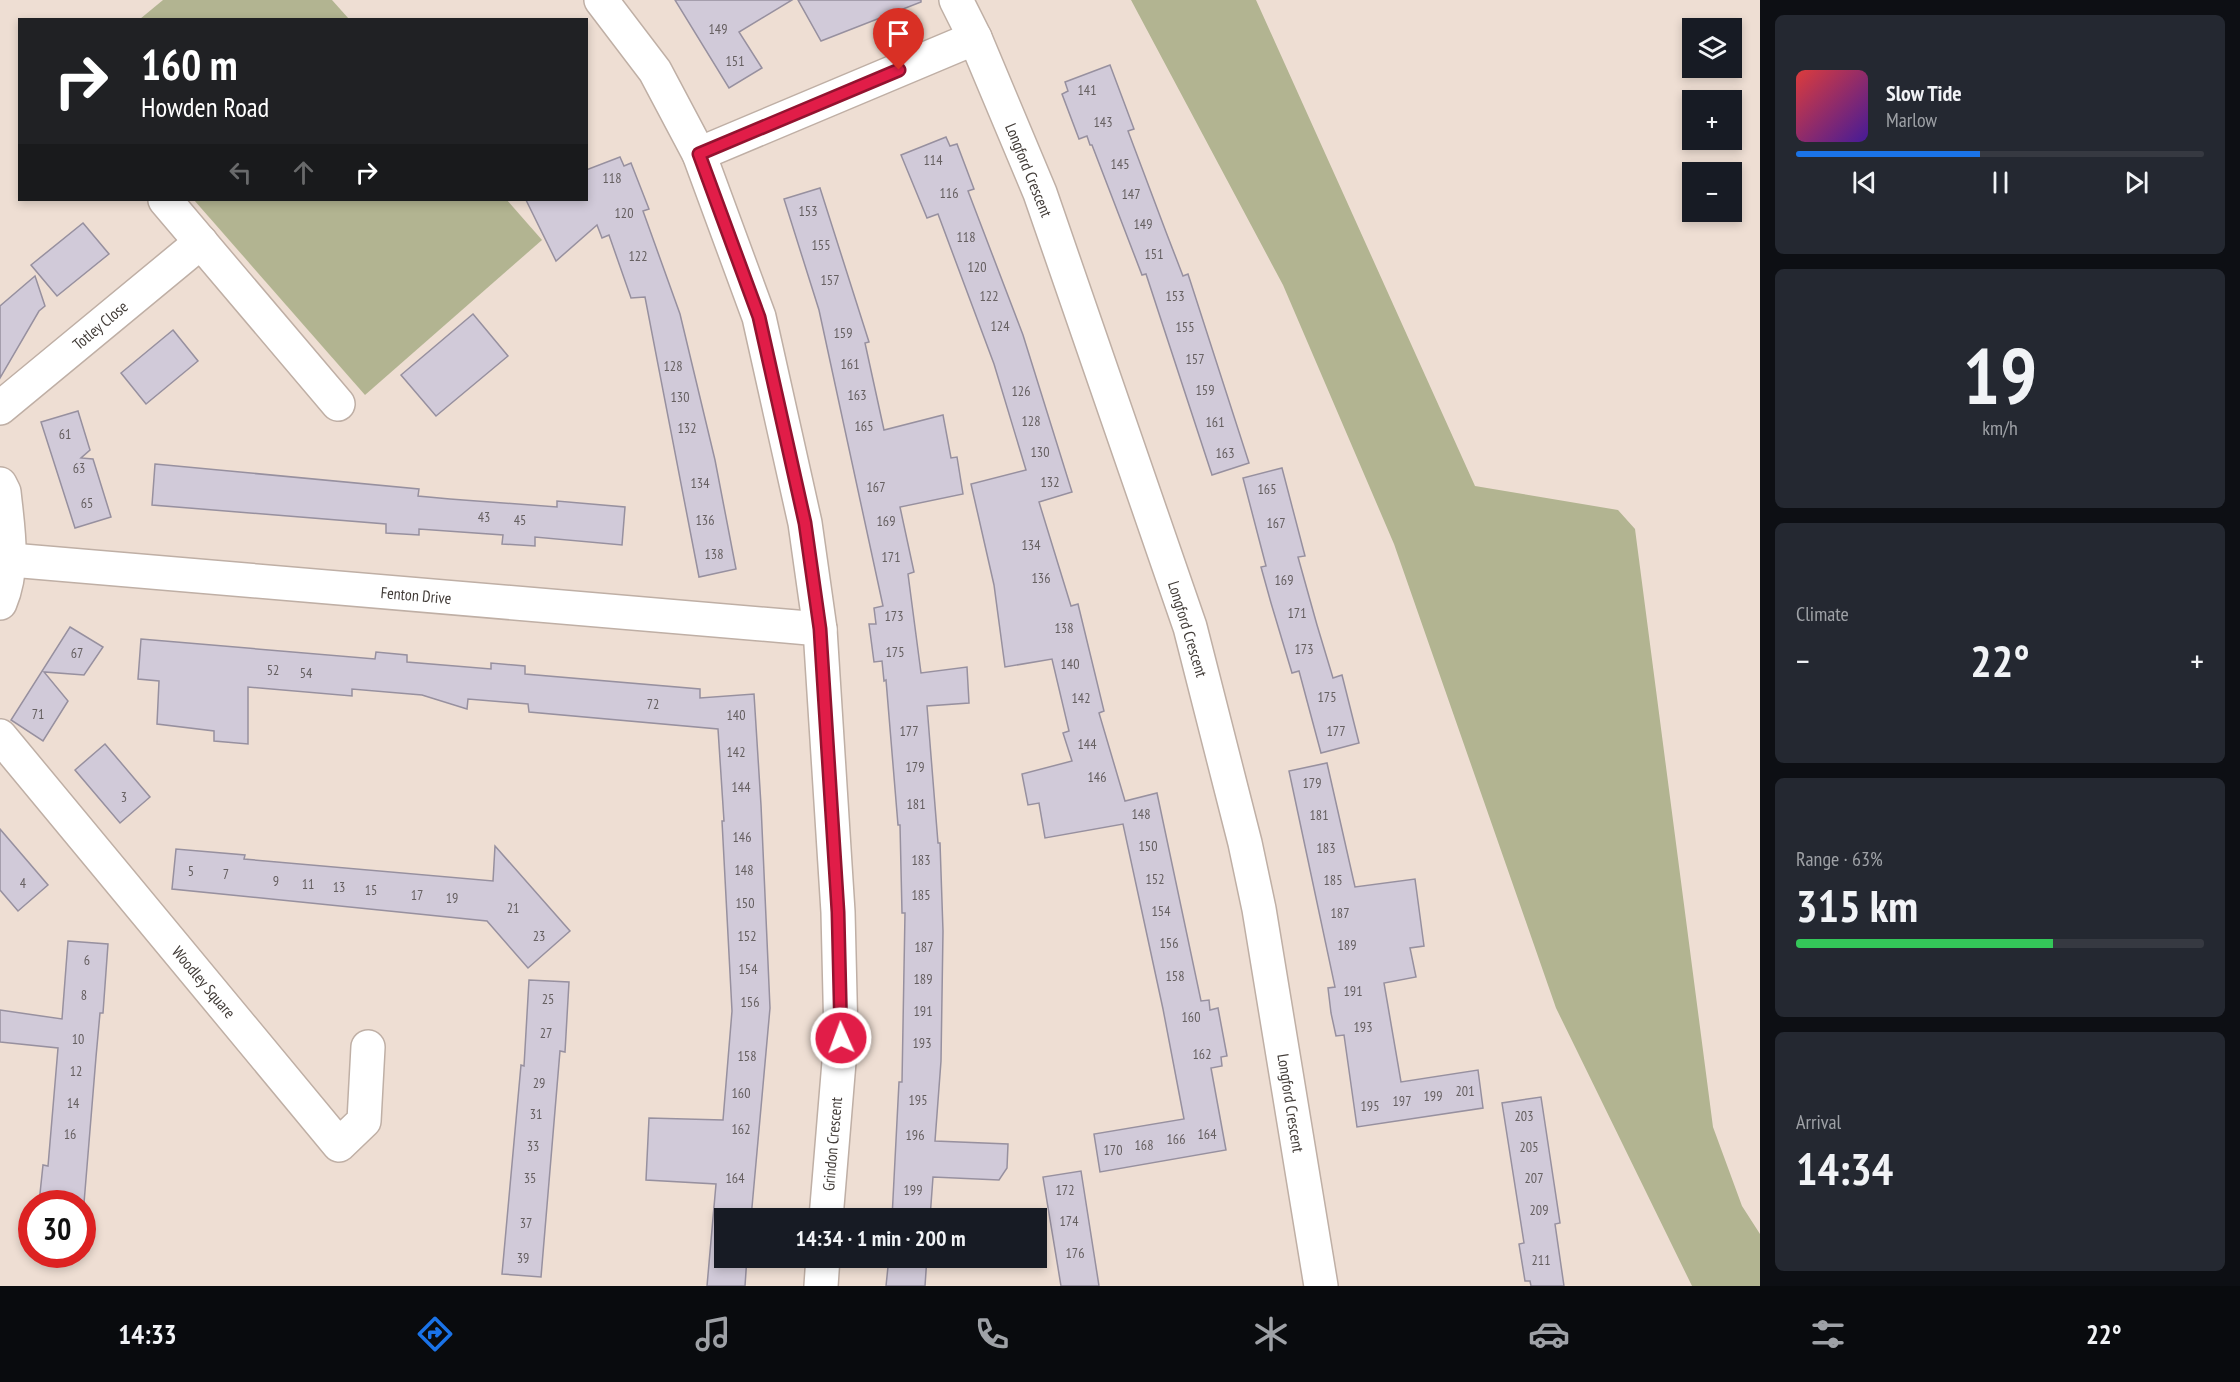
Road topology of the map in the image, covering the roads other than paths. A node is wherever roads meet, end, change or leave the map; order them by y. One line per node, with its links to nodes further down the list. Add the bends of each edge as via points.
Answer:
1 (601, 0): 4 (street, Grindon Crescent, via 655,71)
2 (956, 0): 3 (street, Longford Crescent)
3 (975, 38): 4 (street); 18 (street, Longford Crescent, via 1040,193 1190,627 1259,909)
4 (699, 154): 12 (street, Grindon Crescent, via 759,317 805,523)
5 (166, 201): 6 (street)
6 (201, 242): 7 (street); 8 (street, Totley Close)
7 (338, 404)
8 (0, 408)
9 (0, 484): 10 (street)
10 (11, 560): 11 (street); 12 (street, Fenton Drive)
11 (0, 603)
12 (820, 629): 15 (street, Grindon Crescent, via 838,912 841,1038)
13 (0, 736): 14 (street, Woodley Square, via 339,1145 364,1121)
14 (368, 1047)
15 (827, 1208)
16 (822, 1268): 17 (street)
17 (821, 1286)
18 (1321, 1286)

